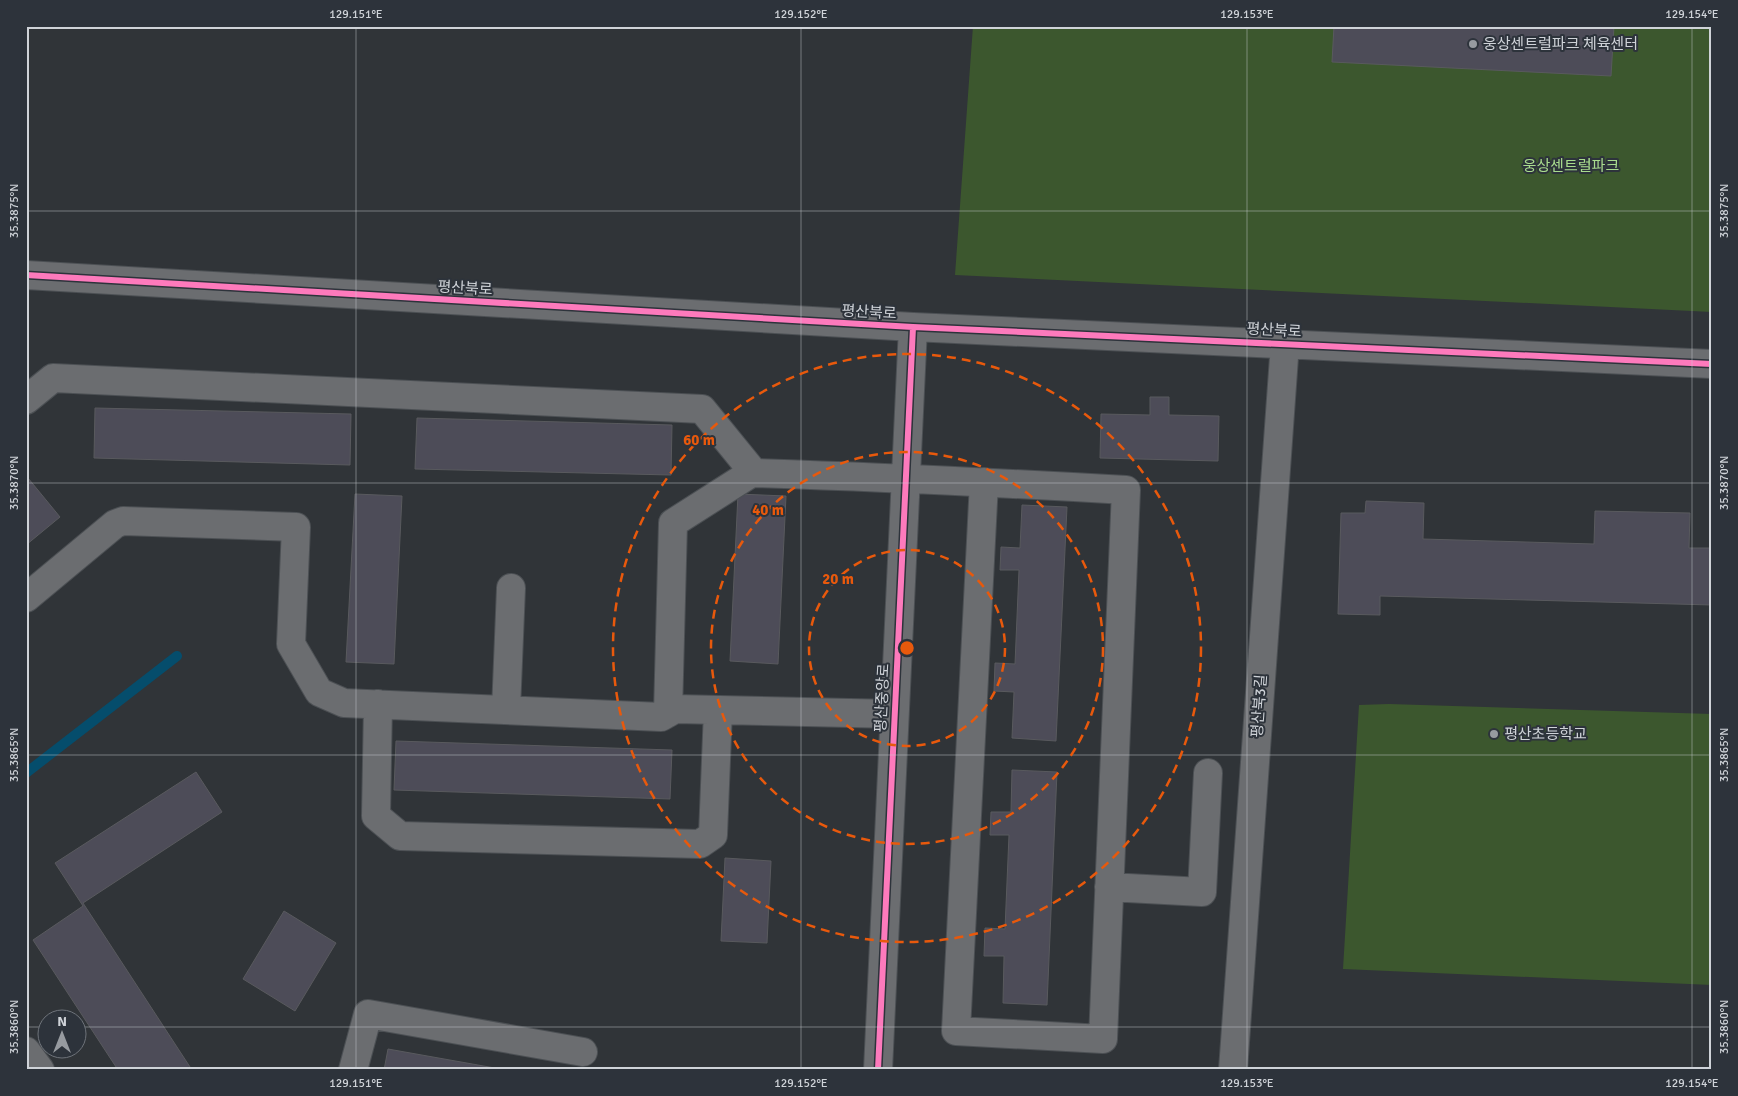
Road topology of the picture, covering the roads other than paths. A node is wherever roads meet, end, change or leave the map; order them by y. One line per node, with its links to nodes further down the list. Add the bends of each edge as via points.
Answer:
1 (26, 275): 2 (street, 평산북로)
2 (913, 327): 3 (street, 평산북로); 7 (street, 평산중앙로)
3 (1285, 343): 4 (street, 평산북로); 23 (street, 평산북3길)
4 (1712, 364)
5 (26, 400): 6 (street, via 53,378 702,409)
6 (753, 472): 7 (street); 14 (street, via 674,523)
7 (905, 478): 8 (street); 15 (street, 평산중앙로)
8 (984, 482): 17 (street, via 1126,490); 17 (street, via 956,1031 1103,1039)
9 (511, 588): 12 (street)
10 (26, 598): 11 (street, via 115,524 124,521 296,527 291,644 319,692 344,702)
11 (378, 704): 12 (street); 13 (street, via 376,816 400,836 700,844 713,835)
12 (506, 710): 14 (street, via 661,717)
13 (718, 710): 14 (street, via 675,709); 15 (street)
14 (668, 713)
15 (894, 714): 22 (street, 평산중앙로)
16 (1208, 773): 17 (street, via 1202,892)
17 (1109, 887)
18 (26, 1051): 20 (street)
19 (583, 1052): 21 (street, via 368,1014)
20 (40, 1070)
21 (353, 1070)
22 (883, 1070)
23 (1233, 1070)

